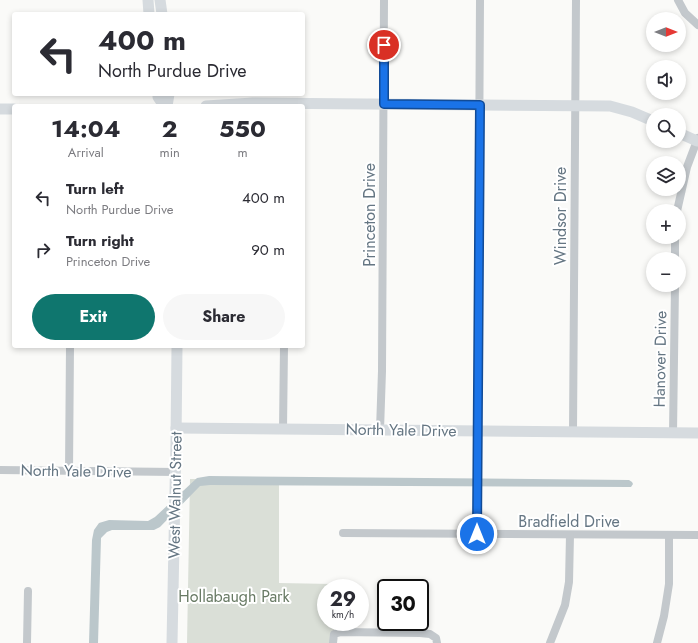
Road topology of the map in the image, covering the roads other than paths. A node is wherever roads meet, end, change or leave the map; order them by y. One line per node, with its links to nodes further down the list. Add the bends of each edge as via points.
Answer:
1 (148, 0): 7 (street)
2 (160, 0): 8 (street)
3 (384, 0): 14 (street, Princeton Drive)
4 (480, 0): 16 (street)
5 (576, 0): 17 (street, Windsor Drive)
6 (678, 0): 9 (street, via 685,13)
7 (149, 12)
8 (162, 12)
9 (698, 25)
10 (158, 96): 11 (street)
11 (164, 104)
12 (237, 104): 13 (street)
13 (269, 104)
14 (384, 104): 15 (street); 16 (street); 30 (street, Princeton Drive)
15 (305, 105)
16 (480, 105): 17 (street); 31 (street)
17 (575, 106): 20 (street, via 610,106); 32 (street, Windsor Drive)
18 (0, 109): 19 (street)
19 (12, 109)
20 (646, 118)
21 (686, 136): 22 (street)
22 (697, 140): 23 (street, via 687,166)
23 (679, 204)
24 (675, 292): 33 (street, Hanover Drive)
25 (70, 348): 36 (street)
26 (177, 348): 28 (street, West Walnut Street)
27 (284, 348): 29 (street)
28 (176, 428): 29 (street, North Yale Drive); 37 (street, West Walnut Street)
29 (283, 429): 30 (street, North Yale Drive)
30 (380, 430): 31 (street, North Yale Drive)
31 (477, 431): 32 (street, North Yale Drive); 39 (street)
32 (573, 432): 33 (street, North Yale Drive)
33 (673, 433): 34 (street, North Yale Drive)
34 (698, 433)
35 (0, 470): 36 (street, North Yale Drive)
36 (69, 471): 37 (street, North Yale Drive)
37 (176, 472): 45 (street, West Walnut Street)
38 (343, 533): 39 (street, Bradfield Drive)
39 (477, 534): 40 (street, Bradfield Drive)
40 (570, 535): 41 (street, Bradfield Drive); 48 (street, via 569,582 565,606)
41 (669, 535): 42 (street, Bradfield Drive); 49 (street, via 669,584)
42 (698, 535)
43 (28, 591): 44 (street)
44 (27, 643)
45 (172, 643)
46 (333, 643): 47 (street, via 334,634 341,632 430,634 436,638)
47 (437, 643)
48 (550, 643)
49 (658, 643)

